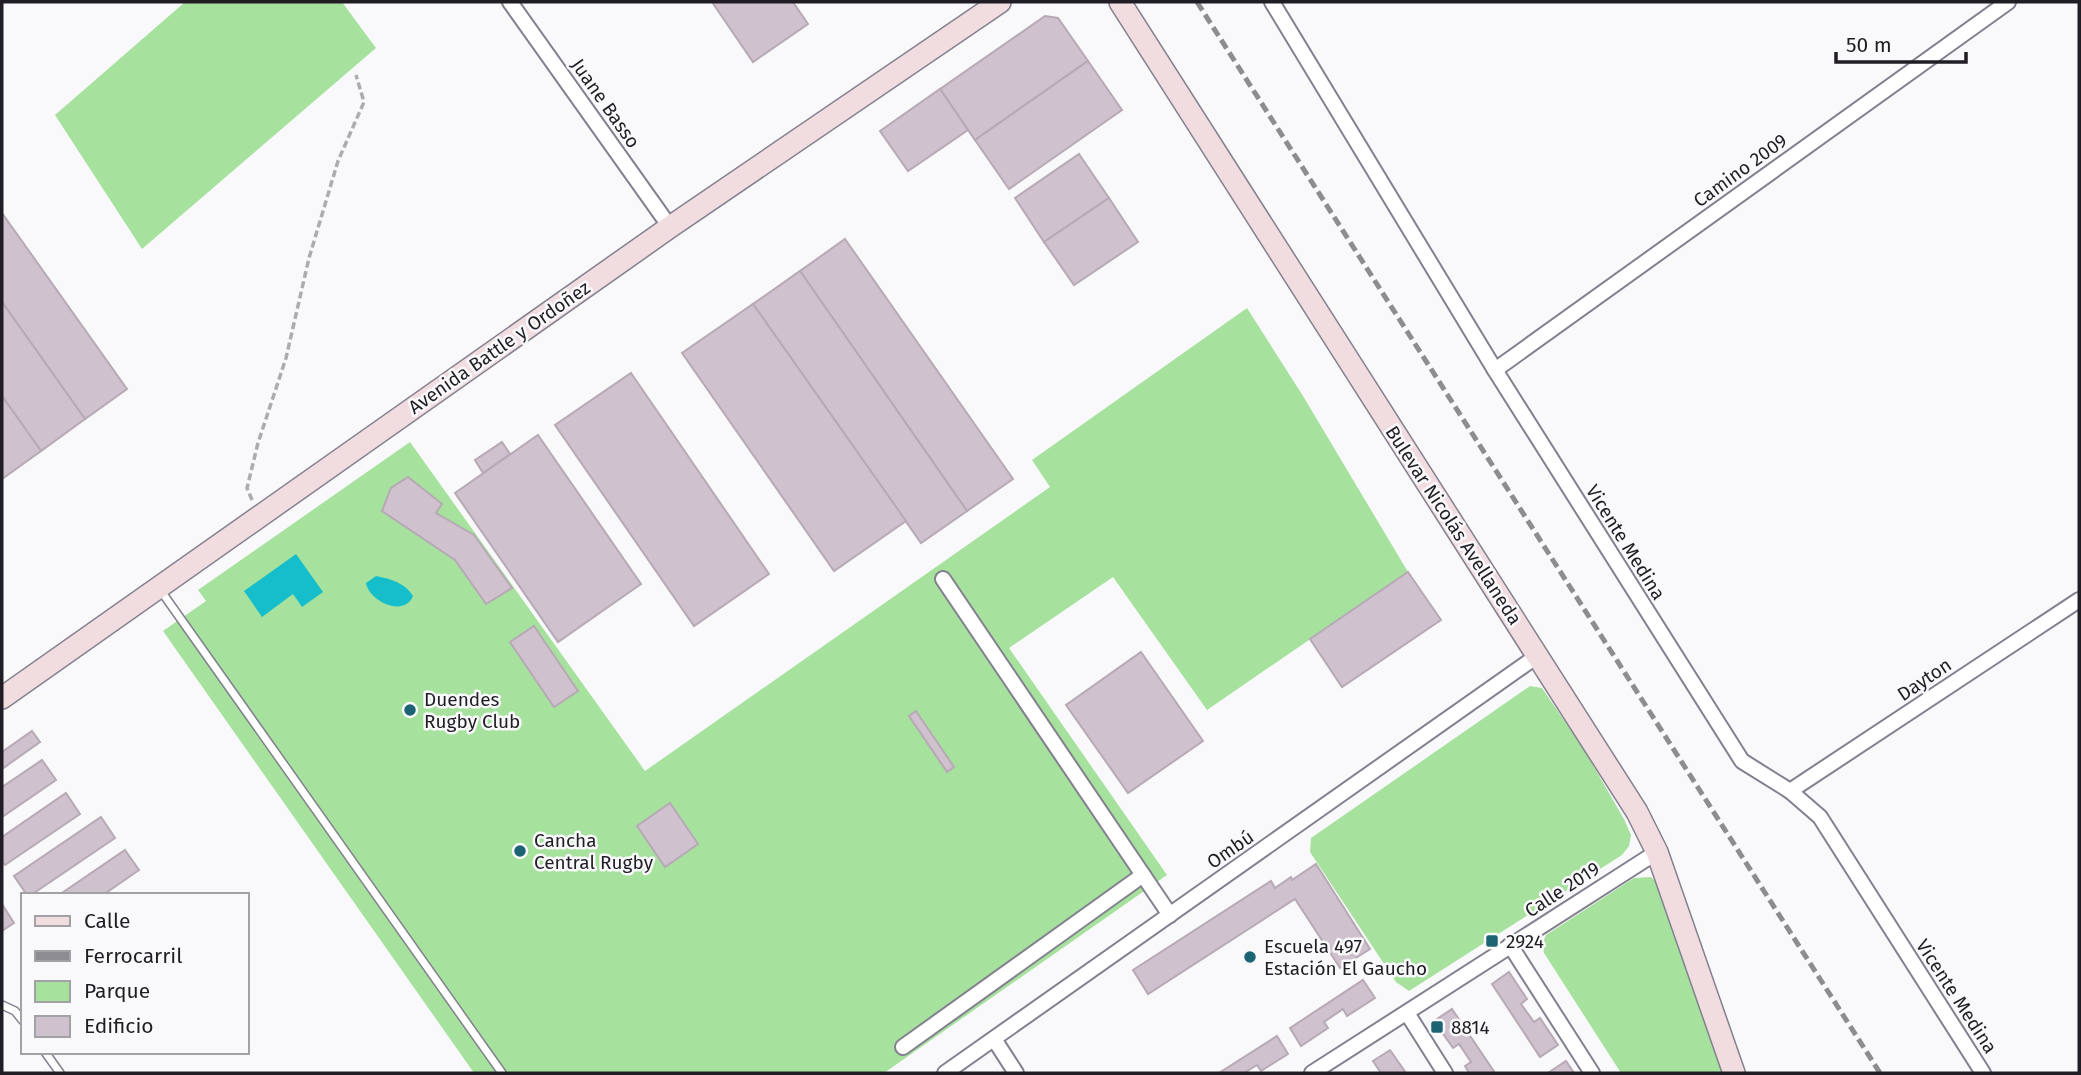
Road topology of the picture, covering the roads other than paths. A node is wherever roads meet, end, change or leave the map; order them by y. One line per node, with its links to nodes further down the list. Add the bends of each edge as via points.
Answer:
1 (510, 2): 6 (street, Juane Basso)
2 (1000, 2): 6 (main road, Avenida Battle y Ordoñez)
3 (1120, 2): 11 (main road, Bulevar Nicolás Avellaneda)
4 (1272, 2): 7 (street, Vicente Medina)
5 (2008, 2): 7 (street, Camino 2009)
6 (670, 227): 9 (main road, Avenida Battle y Ordoñez)
7 (1495, 370): 13 (street, Vicente Medina, via 1742,761)
8 (943, 579): 15 (street)
9 (158, 588): 12 (main road, Avenida Battle y Ordoñez); 25 (lane)
10 (2079, 600): 13 (street, Dayton)
11 (1537, 656): 14 (main road, Bulevar Nicolás Avellaneda, via 1637,812); 16 (street, Ombú)
12 (2, 698)
13 (1790, 791): 32 (street, Vicente Medina, via 1820,817)
14 (1657, 852): 17 (street, Calle 2019); 31 (main road, Bulevar Nicolás Avellaneda)
15 (1143, 875): 16 (street); 22 (street)
16 (1170, 915): 21 (street, Ombú)
17 (1510, 945): 19 (street, Calle 2019); 30 (street)
18 (2, 1004): 20 (lane)
19 (1407, 1013): 28 (street, Calle 2019); 29 (street)
20 (21, 1018)
21 (994, 1039): 26 (street, Ombú); 27 (street)
22 (903, 1047)
23 (46, 1054): 24 (lane)
24 (60, 1073)
25 (502, 1073)
26 (945, 1073)
27 (1016, 1073)
28 (1312, 1073)
29 (1445, 1073)
30 (1592, 1073)
31 (1734, 1073)
32 (1983, 1073)

